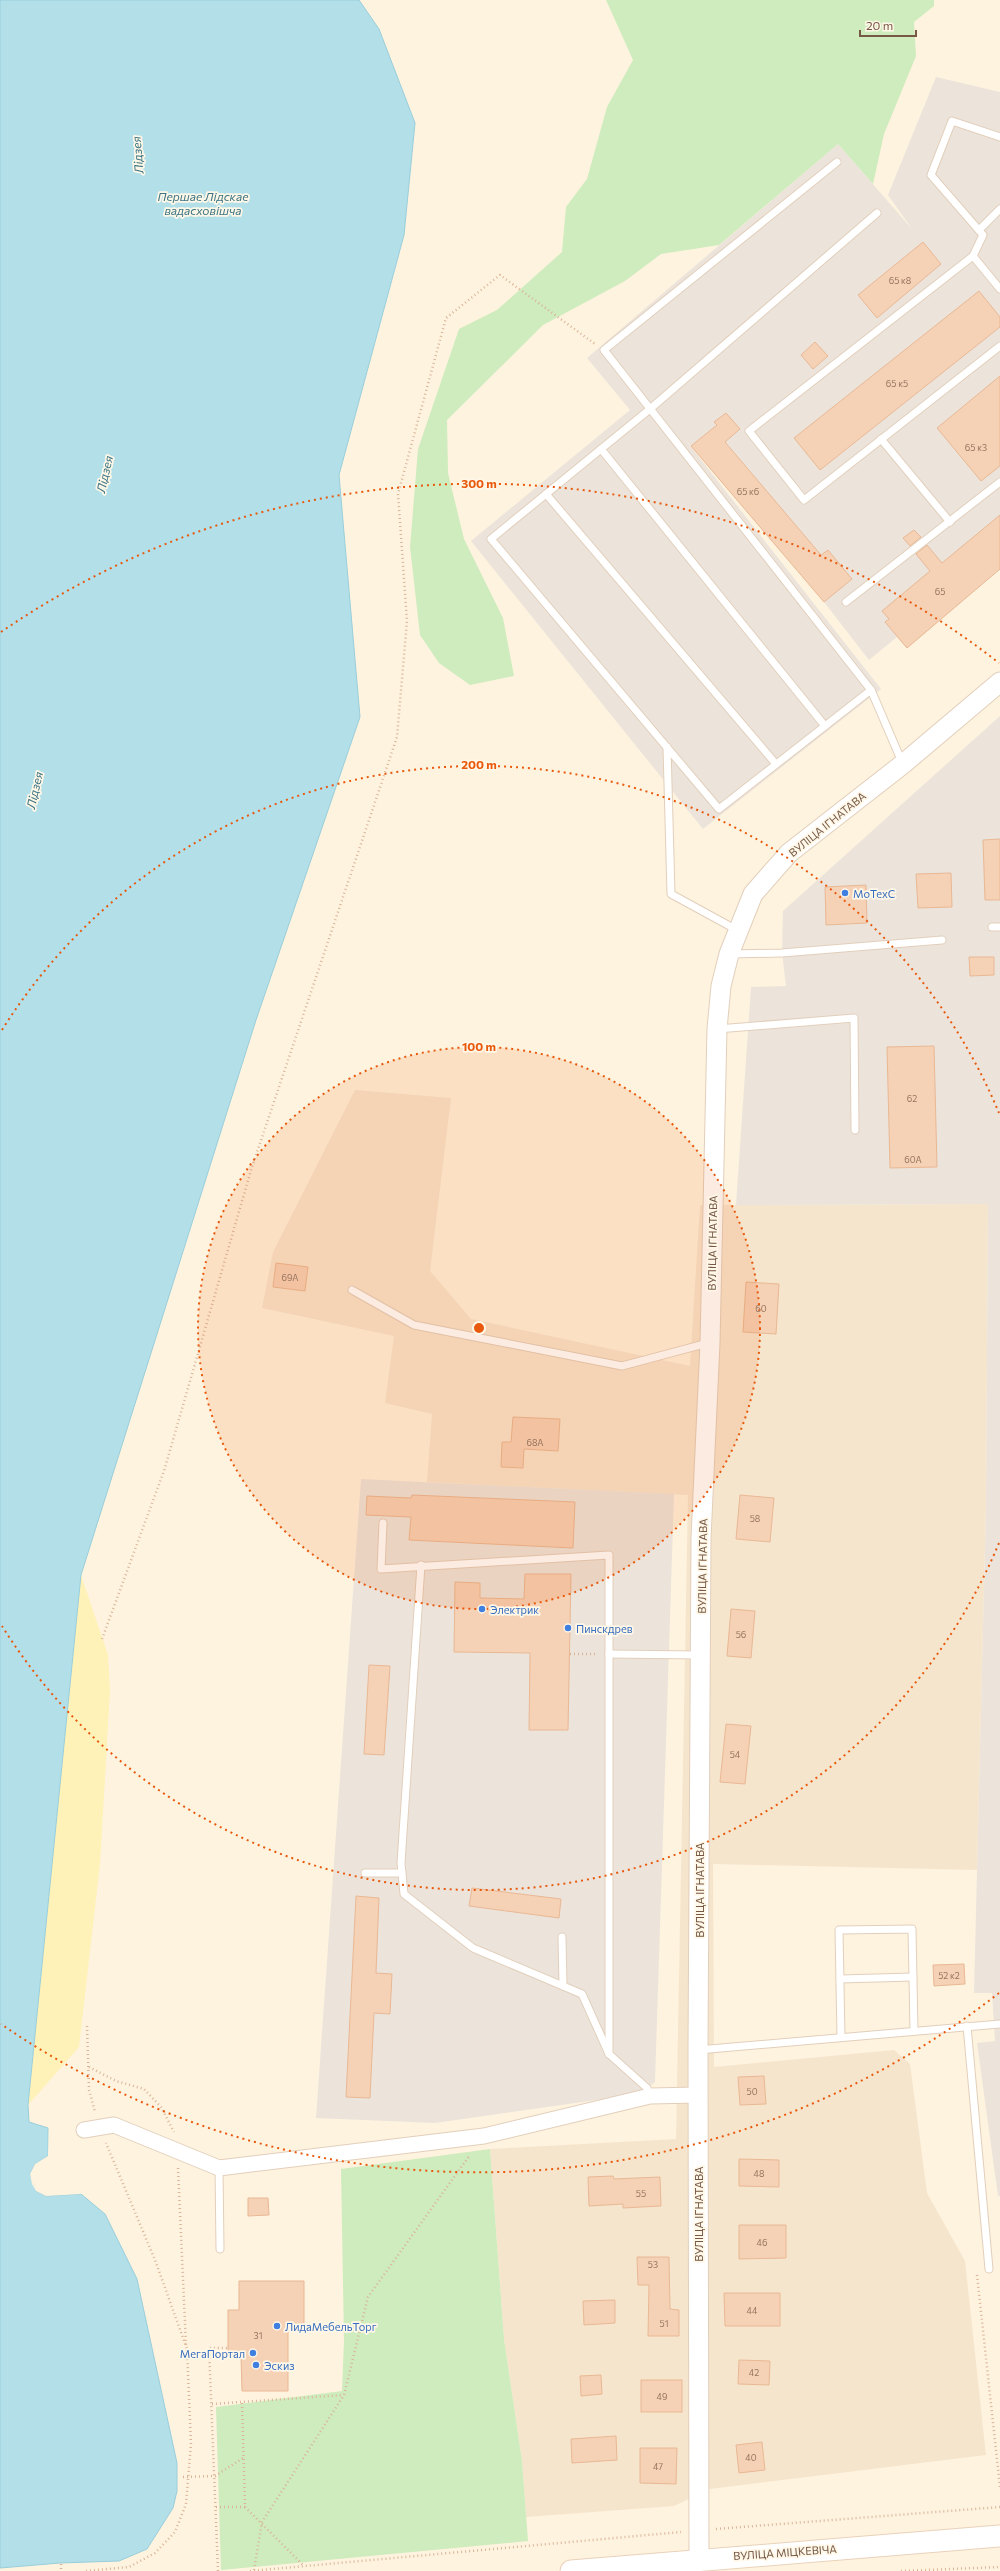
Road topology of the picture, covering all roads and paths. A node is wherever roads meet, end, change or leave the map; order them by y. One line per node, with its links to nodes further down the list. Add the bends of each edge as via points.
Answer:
1 (1000, 137): 5 (lane, via 952,121 931,175)
2 (837, 162): 9 (lane)
3 (1000, 209): 5 (lane)
4 (877, 213): 10 (lane)
5 (979, 230): 6 (lane, via 983,235)
6 (973, 256): 7 (lane); 11 (lane, via 749,431 804,500)
7 (1000, 289)
8 (1000, 346): 11 (lane)
9 (604, 350): 10 (lane); 34 (path, via 500,275 446,318 398,494 407,621 397,737 251,1170 164,1471)
10 (650, 409): 12 (lane); 18 (lane)
11 (882, 439): 15 (lane)
12 (601, 449): 14 (lane); 19 (lane)
13 (1000, 482): 15 (lane)
14 (546, 494): 20 (lane, via 491,539); 21 (lane)
15 (950, 522): 16 (lane)
16 (846, 602)
17 (1000, 682): 22 (street, ВУЛІЦА ІГНАТАВА)
18 (871, 690): 19 (lane); 22 (lane)
19 (825, 726): 21 (lane)
20 (667, 747): 21 (lane, via 719,809); 25 (lane, via 671,894)
21 (776, 764)
22 (903, 764): 25 (street, ВУЛІЦА ІГНАТАВА, via 789,852 754,894)
23 (1000, 926): 24 (lane)
24 (992, 927)
25 (737, 930): 27 (street, ВУЛІЦА ІГНАТАВА)
26 (942, 940): 27 (lane, via 782,953)
27 (729, 954): 28 (street, ВУЛІЦА ІГНАТАВА, via 721,986)
28 (717, 1029): 29 (lane, via 854,1018); 31 (street, ВУЛІЦА ІГНАТАВА)
29 (855, 1130)
30 (352, 1290): 31 (lane, via 414,1325 622,1366)
31 (710, 1343): 37 (street, ВУЛІЦА ІГНАТАВА, via 702,1538)
32 (383, 1523): 33 (lane, via 381,1569)
33 (421, 1565): 36 (lane, via 609,1555); 39 (lane)
34 (102, 1639)
35 (570, 1654): 36 (path)
36 (609, 1654): 37 (lane); 50 (lane)
37 (701, 1655): 49 (street, ВУЛІЦА ІГНАТАВА)
38 (365, 1873): 39 (lane)
39 (402, 1873): 43 (lane, via 404,1894 473,1948)
40 (562, 1937): 43 (lane)
41 (913, 1977): 42 (lane); 42 (lane, via 912,1929 839,1930); 47 (lane)
42 (840, 1979): 48 (lane)
43 (563, 1986): 50 (lane, via 582,1994)
44 (1000, 2024): 46 (lane)
45 (87, 2026): 51 (path)
46 (967, 2026): 47 (lane); 60 (lane)
47 (914, 2031): 48 (lane)
48 (841, 2037): 49 (lane)
49 (698, 2050): 52 (street, ВУЛІЦА ІГНАТАВА)
50 (609, 2054): 53 (lane, via 647,2088)
51 (88, 2066): 54 (path, via 89,2090); 57 (path, via 116,2081 144,2089 161,2107 173,2126)
52 (698, 2095): 53 (street); 76 (street, ВУЛІЦА ІГНАТАВА)
53 (650, 2096): 56 (street)
54 (100, 2128): 55 (street); 57 (street, via 114,2125); 63 (path, via 155,2260)
55 (84, 2130)
56 (484, 2136): 58 (street); 64 (path, via 368,2296)
57 (178, 2151): 58 (street); 63 (path)
58 (218, 2168): 59 (lane)
59 (220, 2249)
60 (989, 2269)
61 (977, 2270): 71 (path)
62 (228, 2348): 66 (path, via 209,2348)
63 (187, 2353): 70 (path, via 191,2444)
64 (344, 2395): 65 (path); 75 (path)
65 (242, 2401): 66 (path); 67 (path)
66 (212, 2404): 68 (path)
67 (244, 2458): 68 (path); 73 (path)
68 (215, 2476): 70 (path); 72 (path)
69 (183, 2477): 70 (path)
70 (189, 2477): 84 (path, via 186,2504 175,2532 155,2553 128,2567)
71 (1000, 2487)
72 (216, 2507): 73 (path); 85 (path)
73 (245, 2507): 75 (path)
74 (1000, 2507): 76 (path)
75 (262, 2522): 80 (path); 82 (path)
76 (698, 2530): 79 (street, ВУЛІЦА ІГНАТАВА); 80 (path)
77 (1000, 2536): 79 (main road, ВУЛІЦА МІЦКЕВІЧА)
78 (61, 2564): 83 (path)
79 (699, 2565): 87 (main road, ВУЛІЦА МІЦКЕВІЧА)
80 (304, 2566): 82 (path)
81 (1000, 2567): 88 (path); 89 (path)
82 (254, 2570): 86 (path)
83 (61, 2571)
84 (86, 2571)
85 (218, 2571)
86 (250, 2571)
87 (571, 2571)
88 (901, 2571)
89 (1000, 2571)

